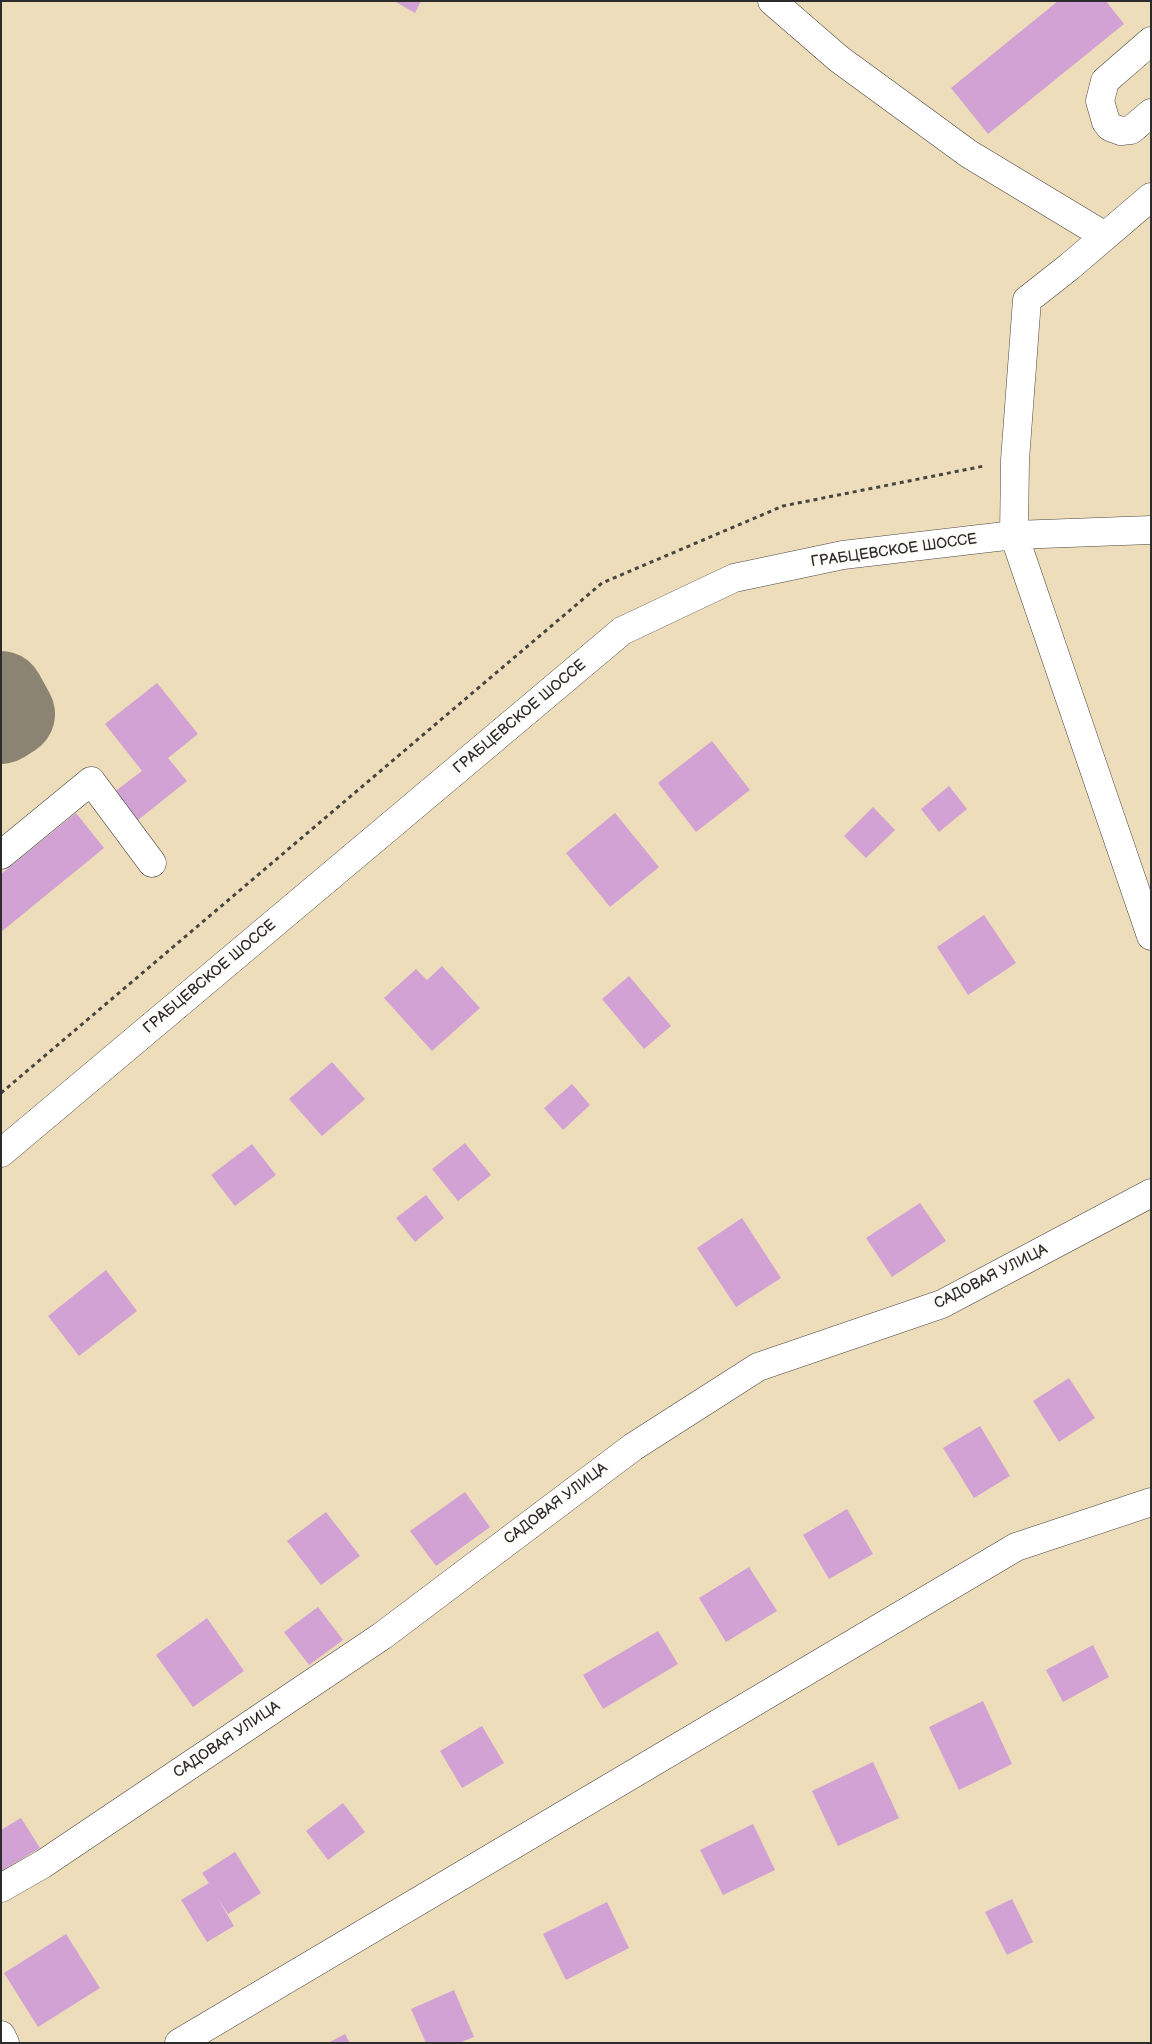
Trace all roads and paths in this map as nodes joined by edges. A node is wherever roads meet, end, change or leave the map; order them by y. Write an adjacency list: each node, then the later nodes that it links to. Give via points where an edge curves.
1 (772, 1): 5 (street, via 839,58 969,154)
2 (1151, 40): 3 (street, via 1105,82 1100,101 1106,122 1122,131 1131,130)
3 (1151, 113)
4 (1151, 197): 5 (street)
5 (1106, 236): 7 (street, via 1027,300 1015,460)
6 (1151, 530): 7 (street, ГРАБЦЕВСКОЕ ШОССЕ)
7 (1014, 535): 10 (street); 11 (street, ГРАБЦЕВСКОЕ ШОССЕ, via 843,555 734,578 622,631)
8 (3, 849): 9 (street, via 91,781)
9 (152, 863)
10 (1151, 936)
11 (1, 1153)
12 (1151, 1193): 14 (street, САДОВАЯ УЛИЦА, via 942,1304 758,1367 632,1446 382,1636 43,1864)
13 (1151, 1502): 17 (street, via 1016,1547)
14 (1, 1888)
15 (1, 2036): 16 (street)
16 (6, 2043)
17 (179, 2043)

